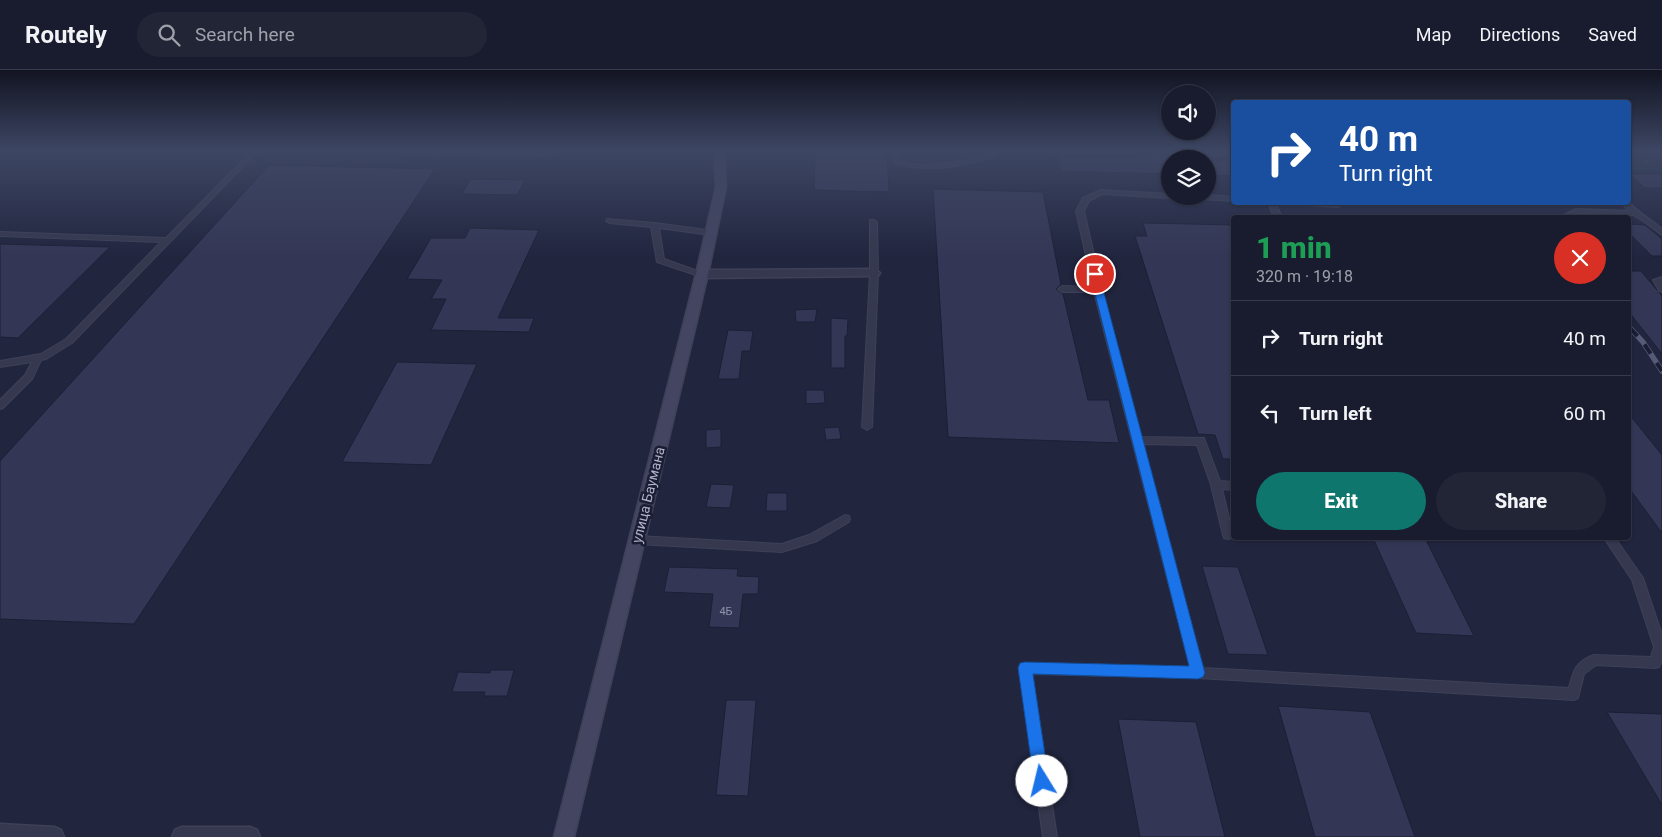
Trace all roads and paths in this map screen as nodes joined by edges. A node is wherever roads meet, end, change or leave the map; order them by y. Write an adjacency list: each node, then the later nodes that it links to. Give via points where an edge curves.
1 (219, 187): 15 (lane)
2 (721, 187): 14 (main road, улица Баумана)
3 (1161, 195): 21 (lane, via 1101,192 1086,200 1080,210)
4 (1216, 198): 5 (lane)
5 (1231, 199)
6 (1627, 205): 7 (lane)
7 (1634, 212): 8 (lane, via 1576,211); 12 (lane)
8 (1567, 215)
9 (610, 221): 11 (lane)
10 (874, 222): 16 (lane)
11 (655, 225): 14 (lane); 17 (lane, via 660,260)
12 (1662, 232)
13 (0, 234): 15 (lane)
14 (711, 234): 17 (main road, улица Баумана)
15 (168, 240): 22 (lane, via 69,341)
16 (874, 273): 17 (street); 25 (lane)
17 (702, 274): 31 (main road, улица Баумана)
18 (1662, 278): 20 (lane, via 1657,280)
19 (1062, 289): 21 (lane)
20 (1662, 289)
21 (1098, 290): 26 (lane)
22 (38, 358): 23 (lane); 24 (lane, via 29,377)
23 (0, 364)
24 (0, 406)
25 (866, 427)
26 (1137, 440): 27 (lane, via 1202,442); 33 (lane)
27 (1216, 485): 28 (lane); 30 (lane)
28 (1231, 486)
29 (845, 519): 31 (lane, via 813,538 782,548)
30 (1228, 535)
31 (637, 540): 38 (main road, улица Баумана)
32 (1610, 540): 33 (lane, via 1637,578 1660,646 1655,663 1594,660 1579,671 1574,694)
33 (1198, 673): 39 (lane, via 1025,668)
34 (0, 834): 35 (street)
35 (54, 837)
36 (182, 837): 37 (street)
37 (250, 837)
38 (564, 837)
39 (1050, 837)

